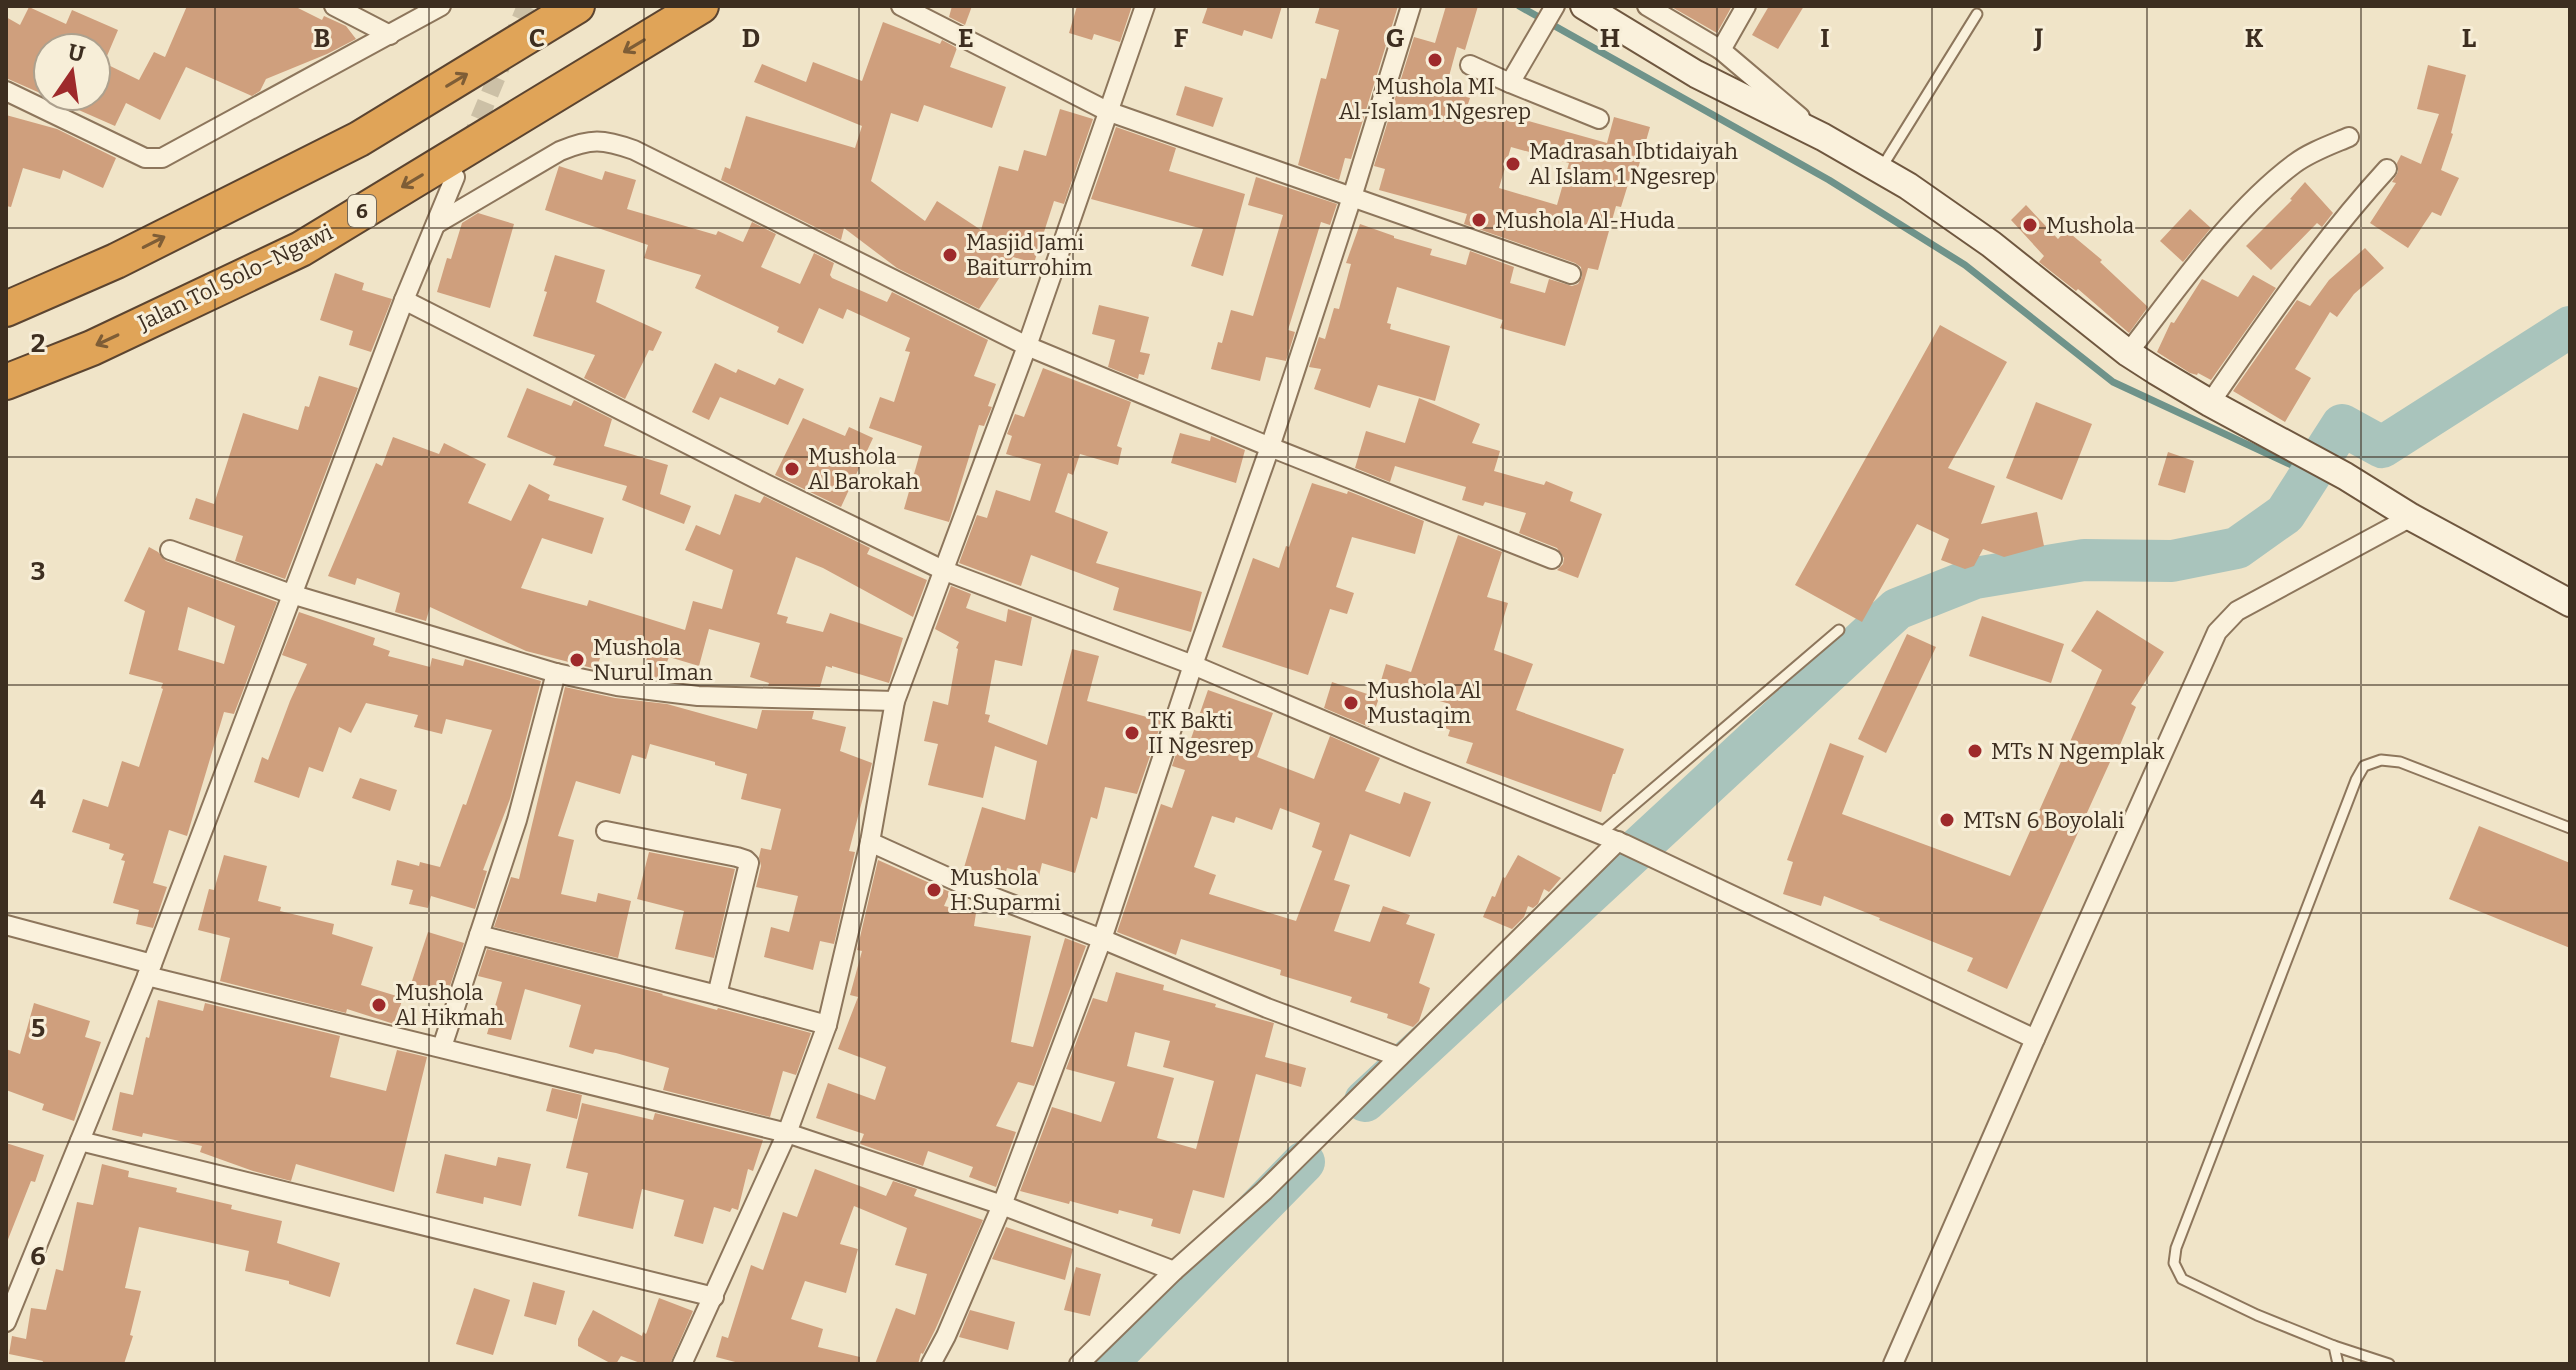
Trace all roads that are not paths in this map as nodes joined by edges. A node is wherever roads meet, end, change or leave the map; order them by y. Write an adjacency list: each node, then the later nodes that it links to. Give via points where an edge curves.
1 (334, 6): 13 (street)
2 (441, 6): 13 (street)
3 (577, 6): 29 (highway, one-way to 3, via 116,261 359,139)
4 (701, 6): 32 (highway, Jalan Tol Solo–Ngawi / 6, one-way to 32, via 301,249 92,348)
5 (901, 6): 18 (street)
6 (1145, 6): 18 (street)
7 (1411, 6): 25 (street)
8 (1555, 6): 16 (street)
9 (1584, 6): 20 (main road, via 1696,74)
10 (1647, 6): 14 (street)
11 (1746, 6): 14 (street)
12 (1977, 14): 23 (lane)
13 (390, 35): 17 (street, via 155,160)
14 (1721, 50): 20 (street)
15 (1470, 65): 16 (street)
16 (1510, 83): 19 (street)
17 (6, 91)
18 (1107, 111): 25 (street); 30 (street)
19 (1599, 119)
20 (1823, 137): 23 (main road)
21 (2349, 137): 31 (street, via 2295,163 2268,186 2230,225)
22 (2387, 169): 33 (street, via 2347,212)
23 (1880, 170): 31 (main road, via 1991,244)
24 (455, 177): 26 (street)
25 (1352, 197): 27 (street); 34 (street)
26 (436, 224): 28 (street); 30 (street, via 560,151 581,142 611,142)
27 (1571, 274)
28 (404, 300): 38 (street); 39 (street)
29 (6, 309)
30 (1027, 346): 34 (street); 38 (street)
31 (2128, 353): 33 (main road)
32 (6, 382)
33 (2210, 403): 35 (main road)
34 (1270, 447): 37 (street); 42 (street)
35 (2411, 517): 40 (main road); 56 (street, via 2237,611 2217,632)
36 (170, 550): 39 (street)
37 (1552, 559)
38 (945, 571): 42 (street); 44 (street)
39 (291, 594): 43 (street); 53 (street)
40 (2570, 603)
41 (1839, 630): 47 (lane)
42 (1193, 665): 47 (street); 52 (street)
43 (556, 673): 44 (street, via 698,696); 51 (street, via 517,820)
44 (895, 701): 48 (street)
45 (2570, 828): 65 (lane, via 2400,762 2381,760 2364,766 2356,780 2174,1263 2182,1279)
46 (606, 831): 54 (street, via 749,863)
47 (1600, 834): 49 (street)
48 (870, 842): 52 (street); 55 (street)
49 (1621, 842): 56 (street); 58 (street)
50 (6, 925): 53 (street)
51 (479, 935): 54 (street); 57 (street)
52 (1102, 939): 58 (street); 61 (street)
53 (149, 970): 57 (street); 60 (street)
54 (717, 995): 55 (street)
55 (827, 1025): 59 (street)
56 (2035, 1039): 69 (street)
57 (442, 1047): 59 (street)
58 (1399, 1057): 62 (street, via 1264,1191)
59 (787, 1133): 61 (street); 63 (street)
60 (80, 1141): 63 (street); 64 (street)
61 (1002, 1205): 62 (street); 67 (street)
62 (1174, 1271): 68 (street)
63 (714, 1297): 66 (street)
64 (6, 1322)
65 (2334, 1346): 70 (lane); 71 (lane)
66 (682, 1364)
67 (931, 1364)
68 (1079, 1364)
69 (1893, 1364)
70 (2338, 1364)
71 (2389, 1364)

